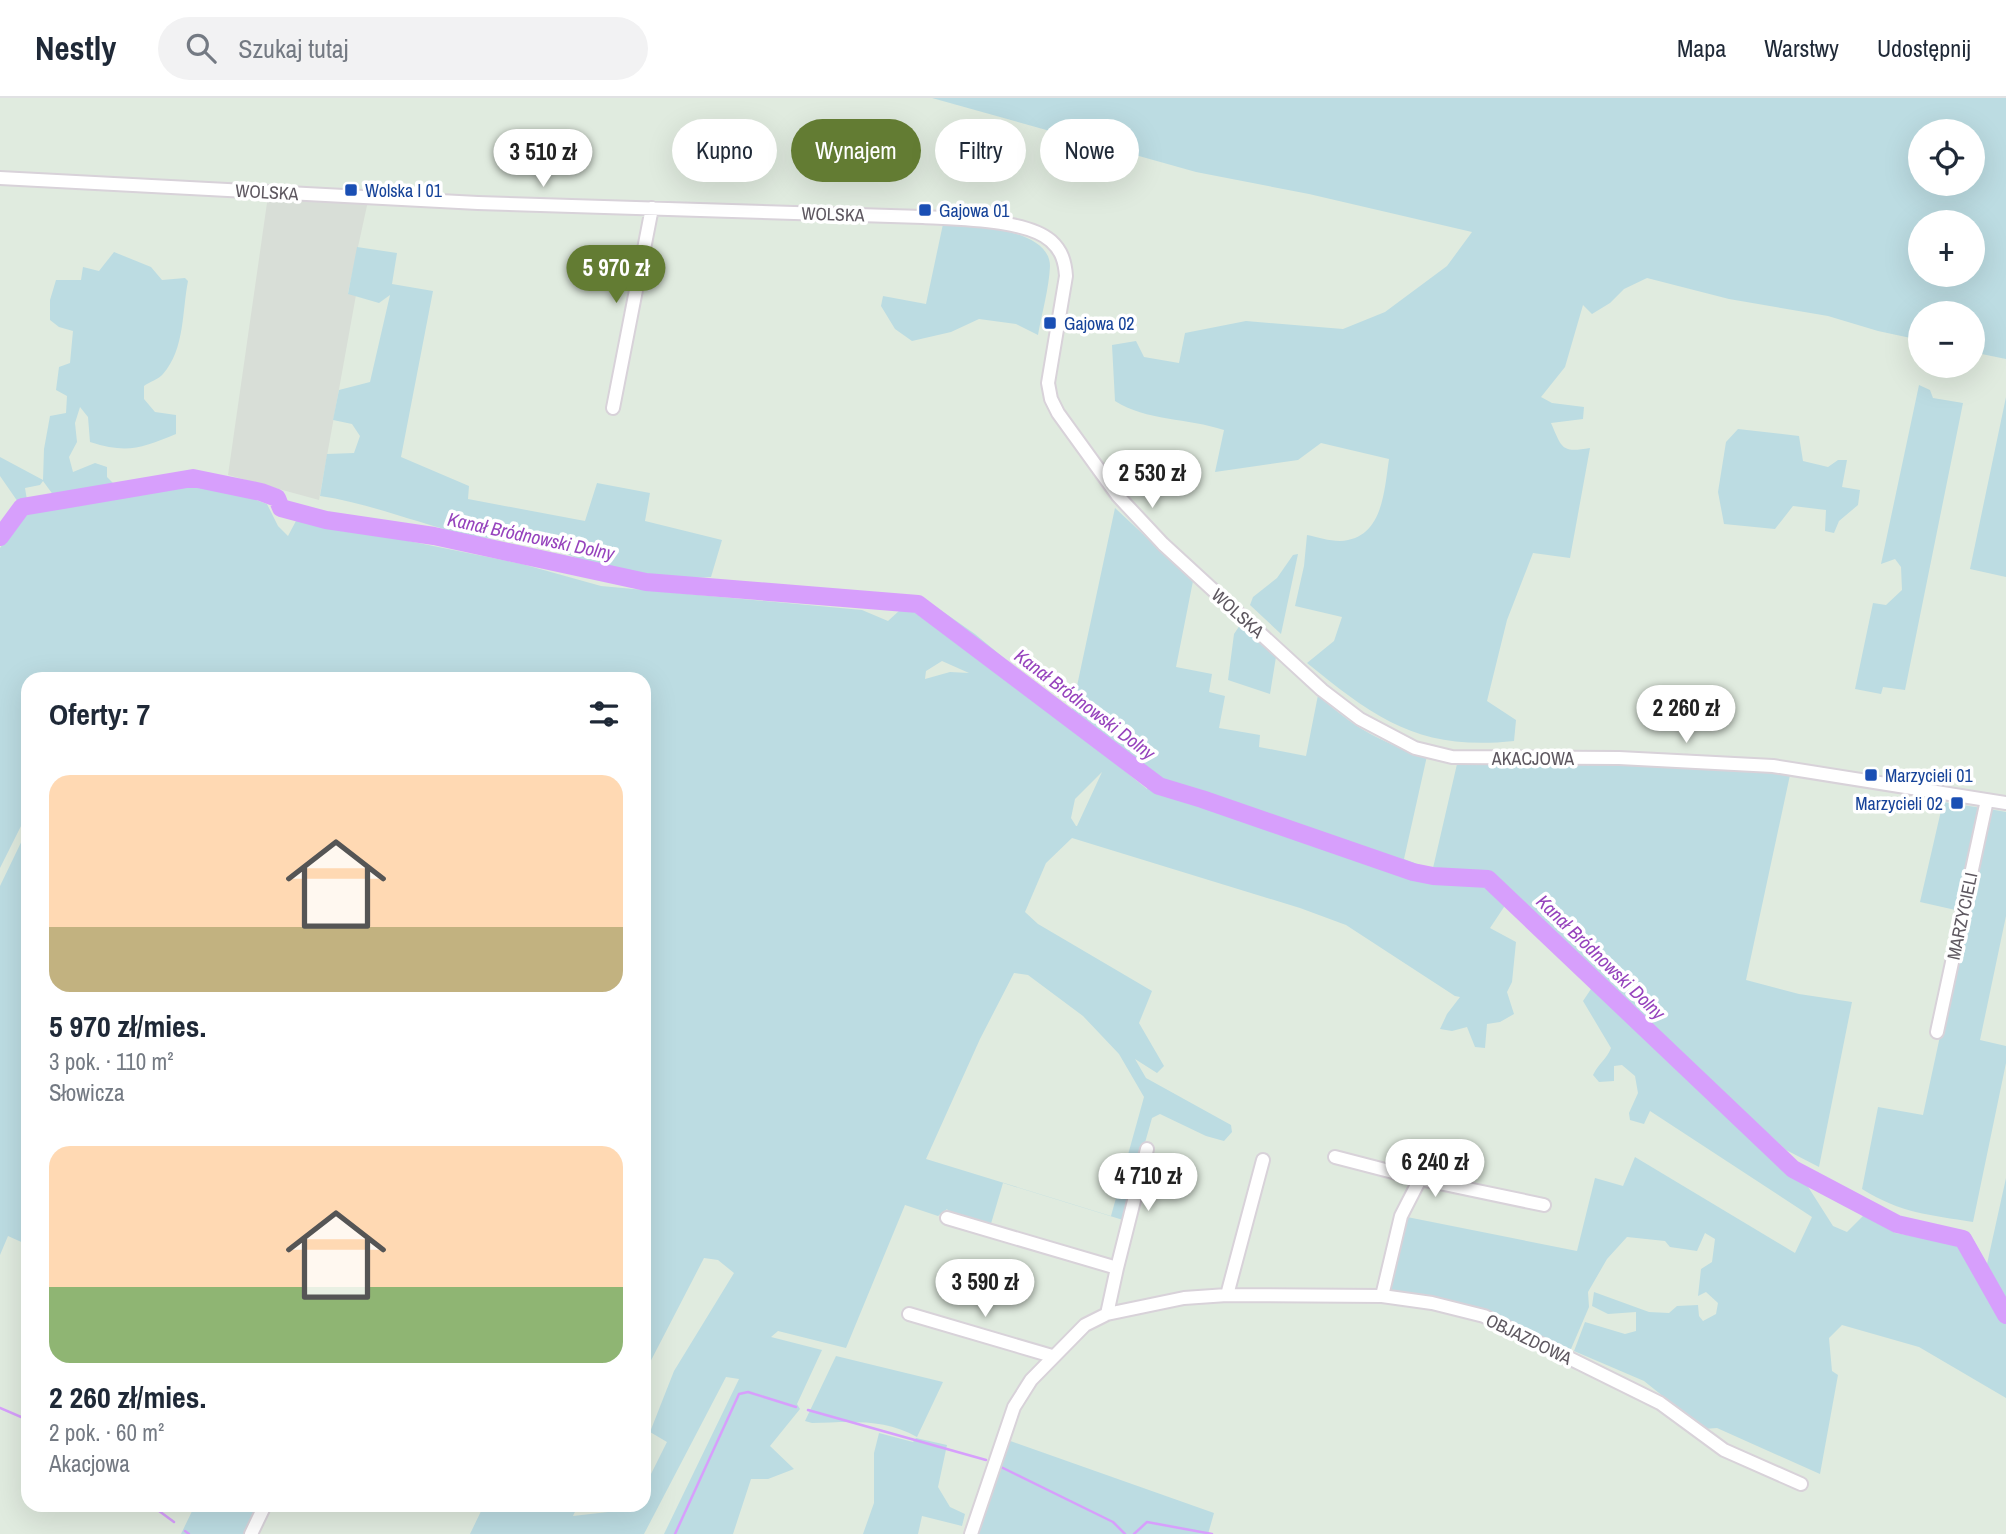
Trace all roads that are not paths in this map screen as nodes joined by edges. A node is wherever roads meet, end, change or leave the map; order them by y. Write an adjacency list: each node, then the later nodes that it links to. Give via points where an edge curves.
1 (0, 178): 2 (street, WOLSKA)
2 (652, 208): 3 (street); 4 (street, WOLSKA, via 976,220 1039,233 1051,241 1061,253 1066,276 1048,383 1058,413 1139,521 1314,683)
3 (613, 408)
4 (1360, 719): 5 (street, AKACJOWA, via 1415,748 1452,757 1619,758 1773,766)
5 (1987, 800): 6 (street, AKACJOWA); 7 (street, MARZYCIELI)
6 (2006, 803)
7 (1937, 1032)
8 (1147, 1149): 14 (street)
9 (1335, 1157): 11 (street)
10 (1263, 1160): 15 (street)
11 (1420, 1179): 12 (street); 16 (street, via 1401,1216)
12 (1544, 1205)
13 (947, 1218): 14 (street)
14 (1116, 1268): 18 (street)
15 (1227, 1295): 16 (street, OBJAZDOWA); 18 (street, OBJAZDOWA, via 1184,1298)
16 (1382, 1296): 20 (street, OBJAZDOWA, via 1484,1316 1631,1387 1724,1450)
17 (909, 1314): 19 (street)
18 (1107, 1314): 19 (street, OBJAZDOWA, via 1085,1325)
19 (1052, 1356): 23 (street, OBJAZDOWA, via 1014,1407)
20 (1801, 1484)
21 (262, 1512): 22 (street)
22 (251, 1534)
23 (971, 1534)

